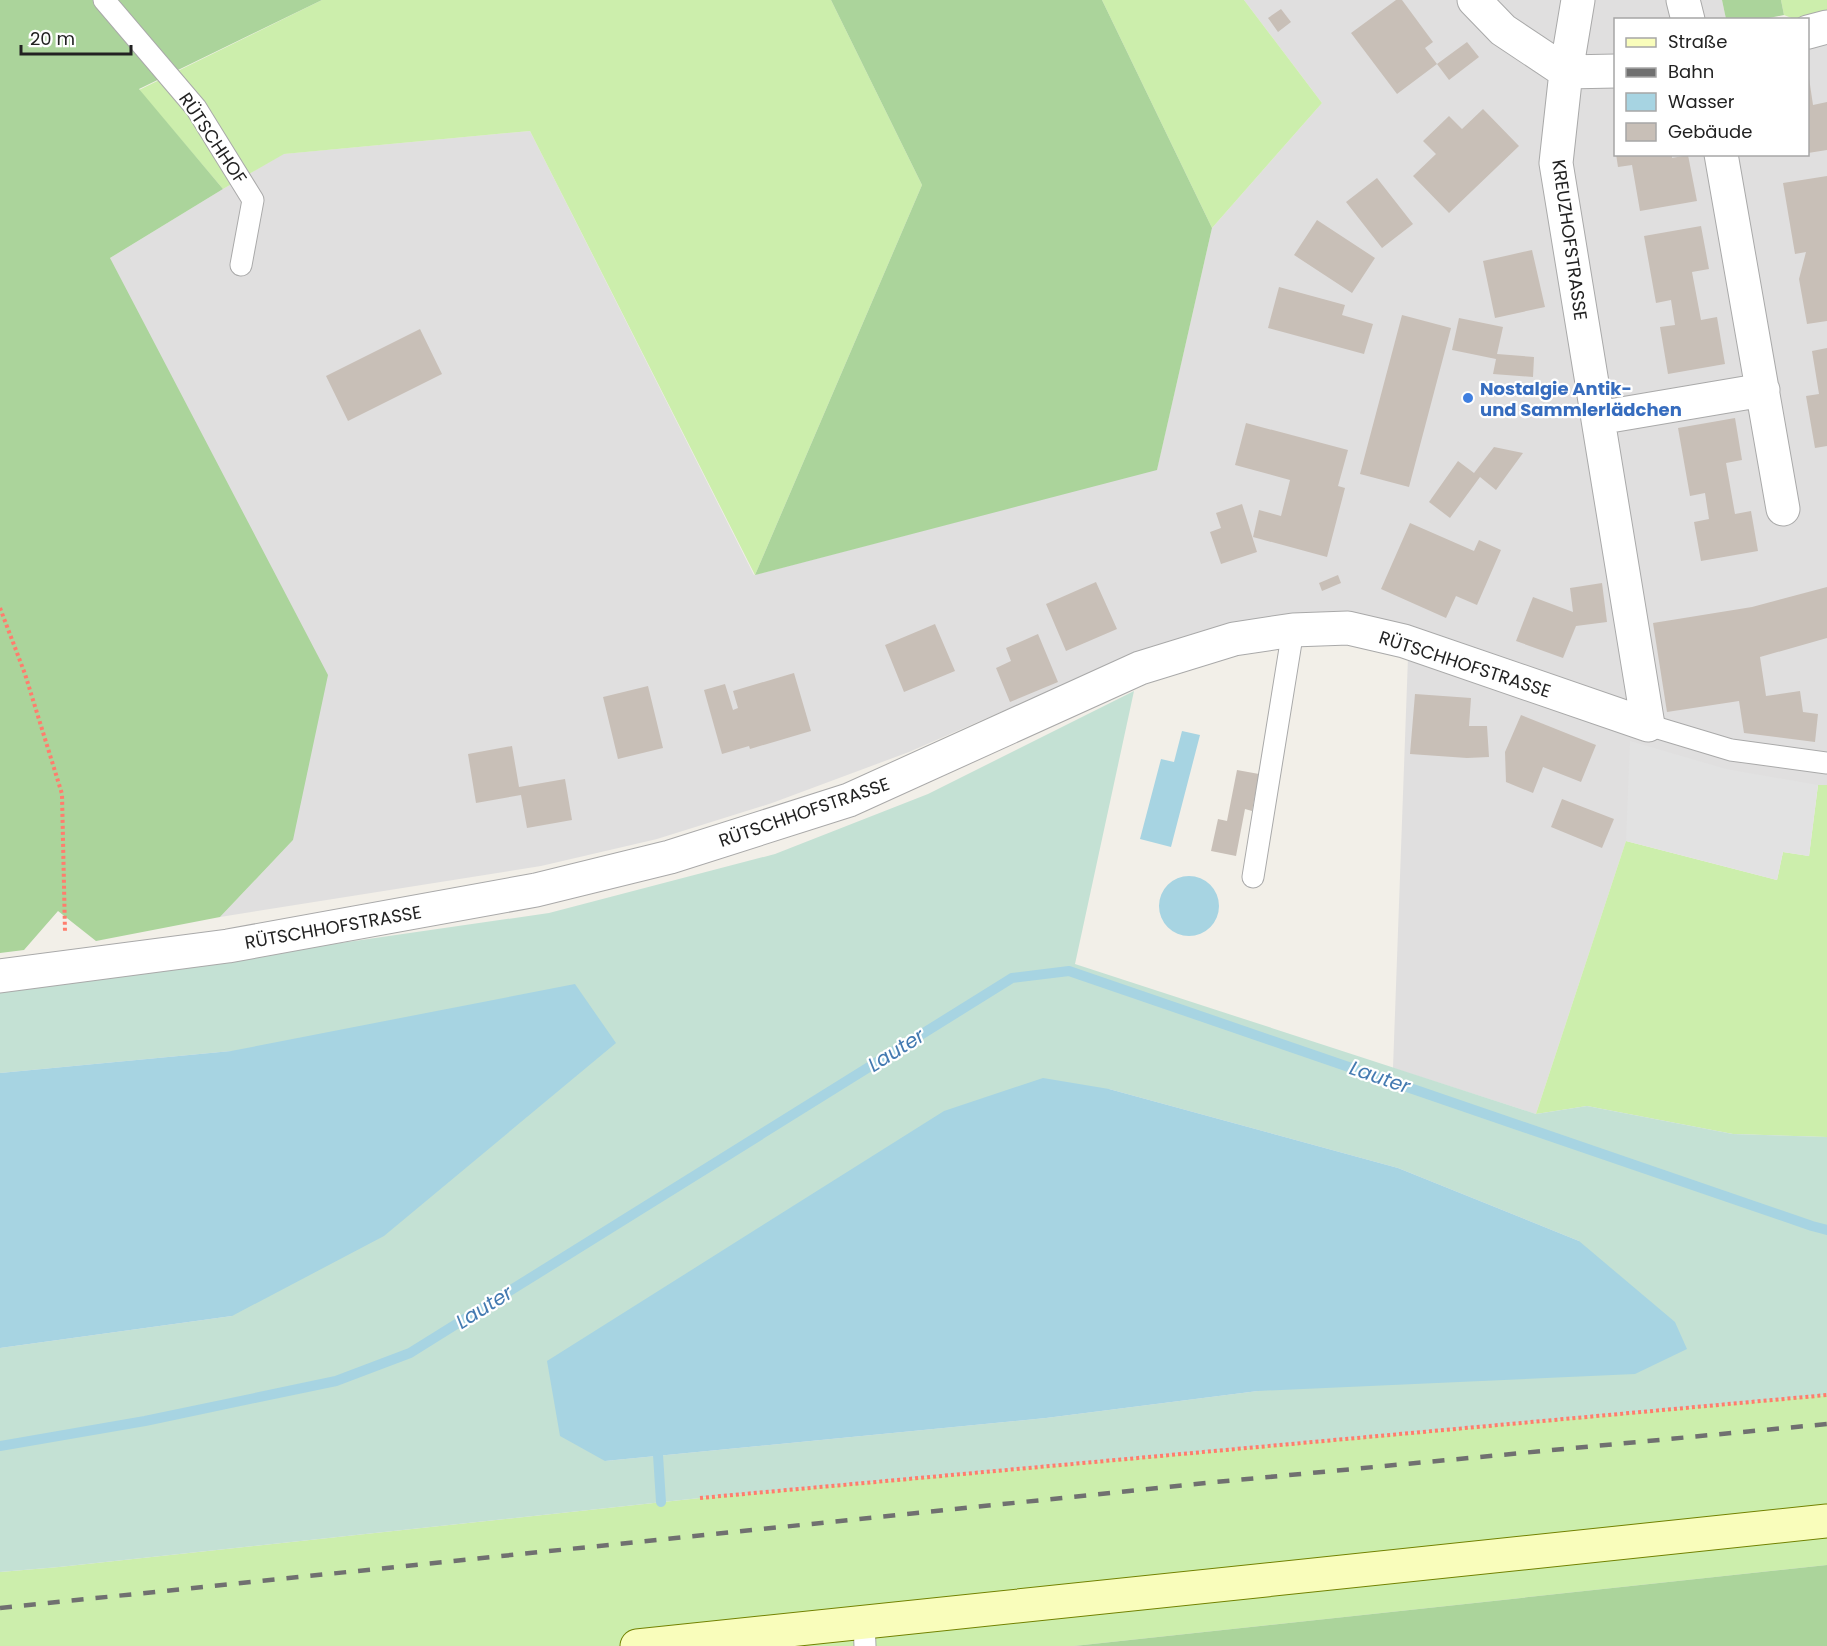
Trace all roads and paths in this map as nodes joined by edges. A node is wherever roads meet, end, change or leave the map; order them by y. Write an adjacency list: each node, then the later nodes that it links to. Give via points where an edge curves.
1 (104, 0): 11 (lane, RÜTSCHHOF, via 196,108 253,200)
2 (1474, 0): 9 (street, via 1503,30)
3 (1578, 0): 9 (street, KREUZHOFSTRASSE)
4 (1683, 0): 5 (street)
5 (1688, 18)
6 (1827, 27): 7 (street)
7 (1809, 32)
8 (1614, 71): 9 (street)
9 (1566, 72): 13 (street, KREUZHOFSTRASSE, via 1556,163)
10 (1721, 156): 12 (street)
11 (241, 265)
12 (1763, 390): 13 (street); 14 (street)
13 (1598, 418): 17 (street, KREUZHOFSTRASSE)
14 (1783, 508)
15 (0, 608): 20 (path, via 62,794)
16 (1293, 630): 17 (street, RÜTSCHHOFSTRASSE, via 1348,628 1404,641); 19 (lane); 20 (street, RÜTSCHHOFSTRASSE, via 1234,639 1140,668 849,800 670,857 536,890 228,946)
17 (1648, 725): 18 (lane, via 1731,750)
18 (1827, 764)
19 (1253, 877)
20 (66, 969): 21 (street, RÜTSCHHOFSTRASSE)
21 (0, 976)
22 (1827, 1395): 23 (path)
23 (700, 1498)
24 (1827, 1521): 25 (street)
25 (865, 1634): 26 (street)
26 (638, 1646)

